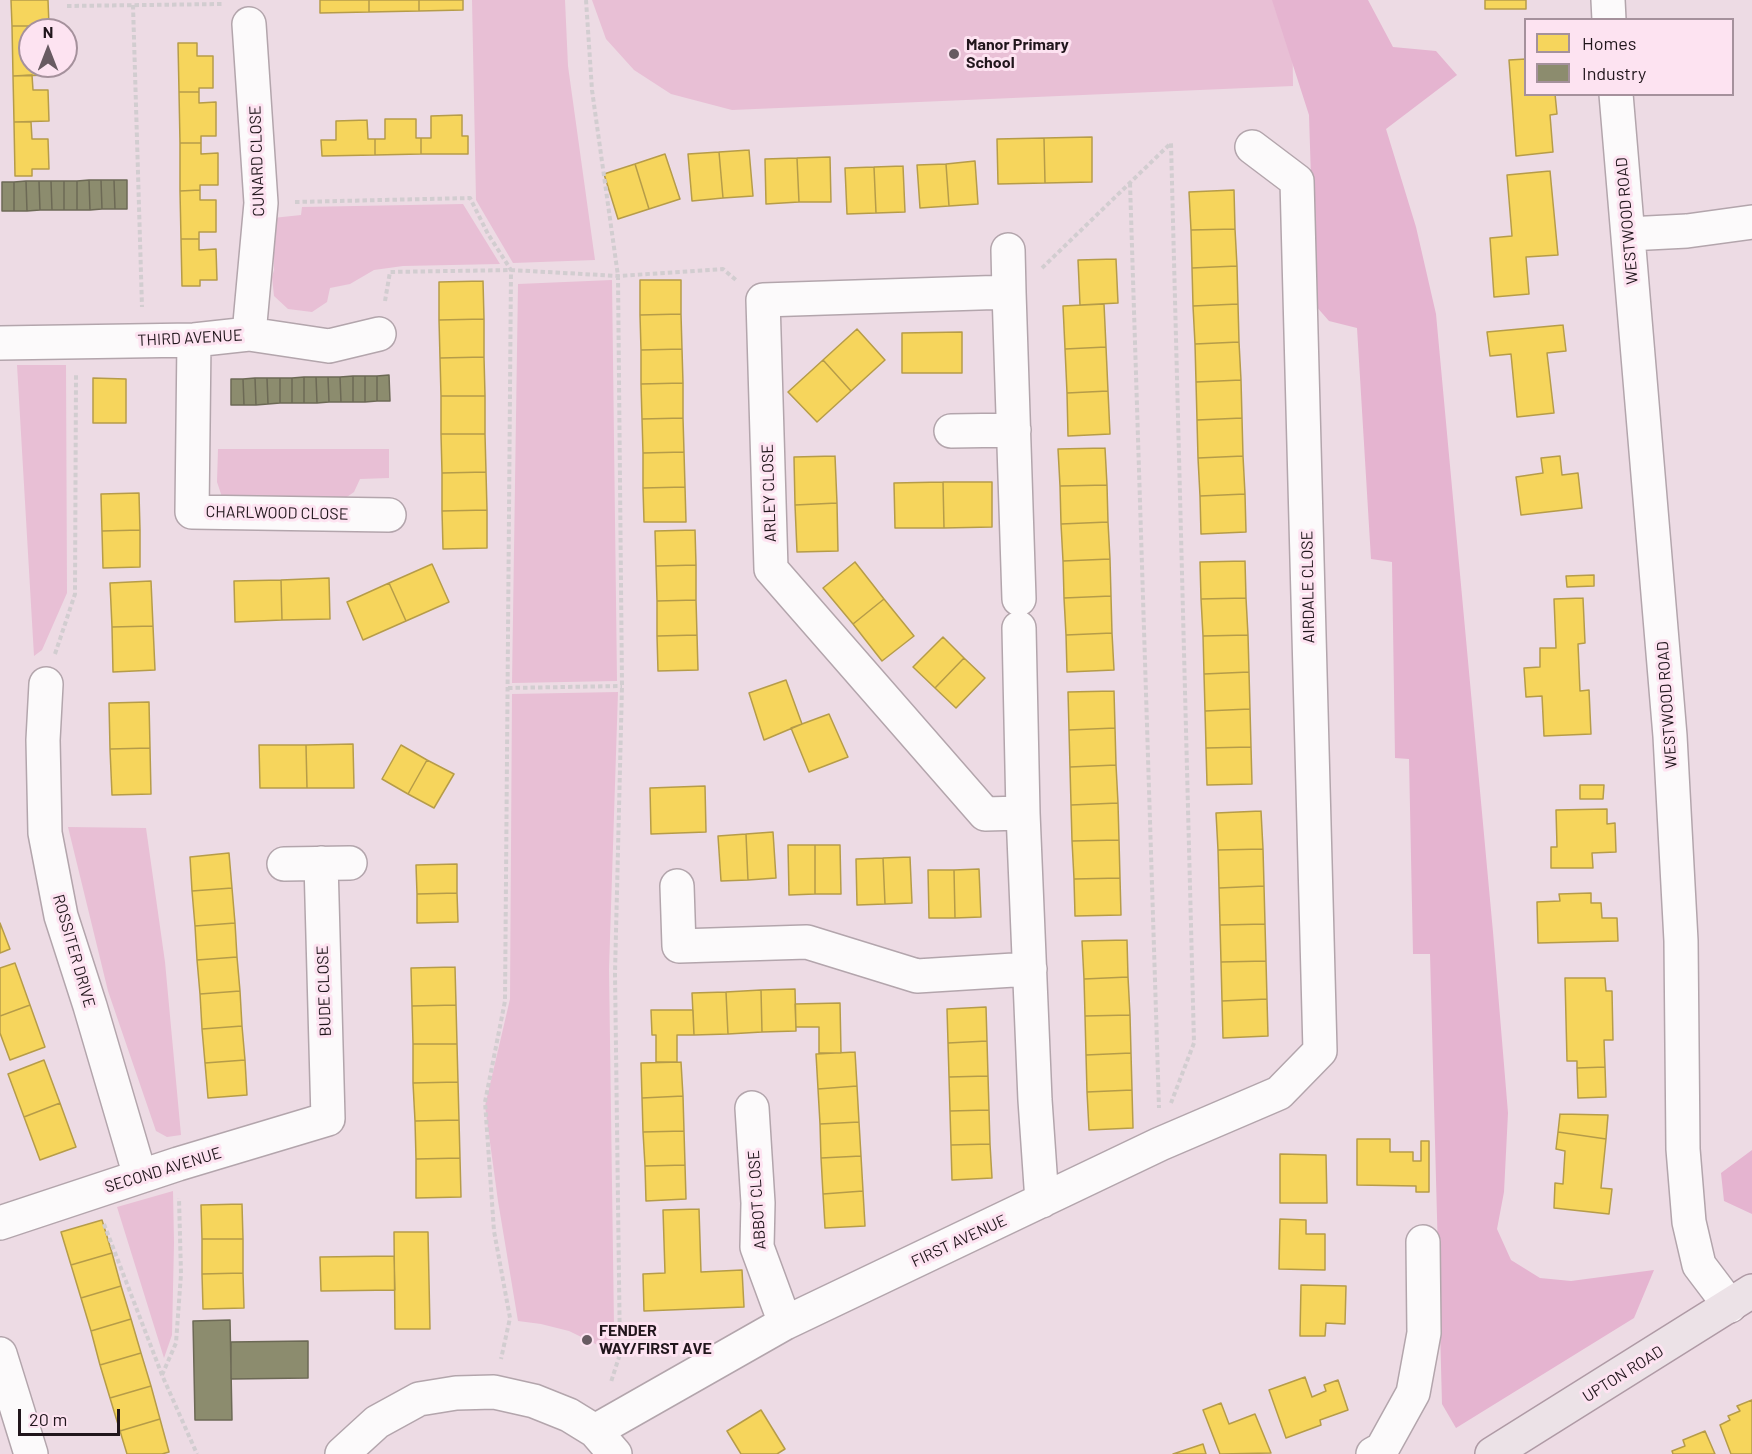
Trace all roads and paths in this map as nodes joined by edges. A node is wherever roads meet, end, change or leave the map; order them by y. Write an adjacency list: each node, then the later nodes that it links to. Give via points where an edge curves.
1 (586, 0): 15 (path, via 592,90)
2 (1608, 0): 6 (street)
3 (133, 5): 4 (path); 5 (path); 21 (path)
4 (68, 6)
5 (238, 14): 10 (street, CUNARD CLOSE)
6 (1609, 18)
7 (1616, 96): 12 (street, WESTWOOD ROAD)
8 (1252, 147): 34 (street, AIRDALE CLOSE, via 1298,181)
9 (1130, 183): 16 (path); 37 (path); 37 (path, via 1171,143 1194,1043 1172,1096)
10 (261, 203): 14 (path, via 470,198); 18 (street, CUNARD CLOSE)
11 (1752, 222): 12 (street)
12 (1628, 234): 44 (street, WESTWOOD ROAD, via 1670,736 1681,941 1683,1149 1689,1222 1699,1265)
13 (1008, 249): 16 (street)
14 (511, 270): 15 (path); 19 (path, via 390,272); 29 (path)
15 (618, 276): 17 (path, via 723,269); 28 (path)
16 (1010, 296): 17 (street); 24 (street)
17 (763, 300): 30 (street, ARLEY CLOSE, via 771,569 985,814)
18 (249, 334): 19 (street, THIRD AVENUE, via 329,346); 20 (street, THIRD AVENUE)
19 (378, 334)
20 (194, 340): 21 (street, THIRD AVENUE); 26 (street, CHARLWOOD CLOSE, via 192,512)
21 (144, 341): 22 (street, THIRD AVENUE)
22 (76, 342): 23 (street, THIRD AVENUE); 27 (path, via 75,594)
23 (0, 343)
24 (1014, 430): 25 (street); 30 (street)
25 (951, 431)
26 (389, 515)
27 (46, 684): 39 (street, ROSSITER DRIVE, via 45,833 61,916)
28 (622, 686): 29 (path); 49 (path, via 615,973 620,1354)
29 (508, 688): 48 (path, via 505,1001 485,1106 494,1231 510,1318)
30 (1023, 813): 33 (street)
31 (284, 864): 36 (street, BUDE CLOSE, via 335,862)
32 (677, 886): 33 (street, via 679,946 807,942 917,976)
33 (1030, 969): 41 (street)
34 (1320, 1051): 37 (street, FIRST AVENUE, via 1280,1093)
35 (752, 1108): 45 (street, ABBOT CLOSE, via 757,1246)
36 (328, 1119): 38 (street, SECOND AVENUE)
37 (1160, 1144): 41 (street, FIRST AVENUE)
38 (178, 1164): 39 (street, SECOND AVENUE); 47 (path, via 180,1274 176,1343)
39 (140, 1176): 40 (street, SECOND AVENUE)
40 (92, 1192): 42 (street, SECOND AVENUE); 47 (path)
41 (1042, 1201): 45 (street, FIRST AVENUE)
42 (0, 1223)
43 (1424, 1242): 53 (street, via 1424,1334 1413,1393 1382,1449)
44 (1741, 1299): 54 (main road, UPTON ROAD)
45 (785, 1323): 49 (street, FIRST AVENUE)
46 (0, 1354): 50 (street)
47 (162, 1375): 51 (path)
48 (494, 1392): 49 (street, via 569,1415); 52 (street, via 419,1399 377,1422)
49 (605, 1443)
50 (32, 1454)
51 (197, 1454)
52 (342, 1454)
53 (1373, 1454)
54 (1492, 1454)

